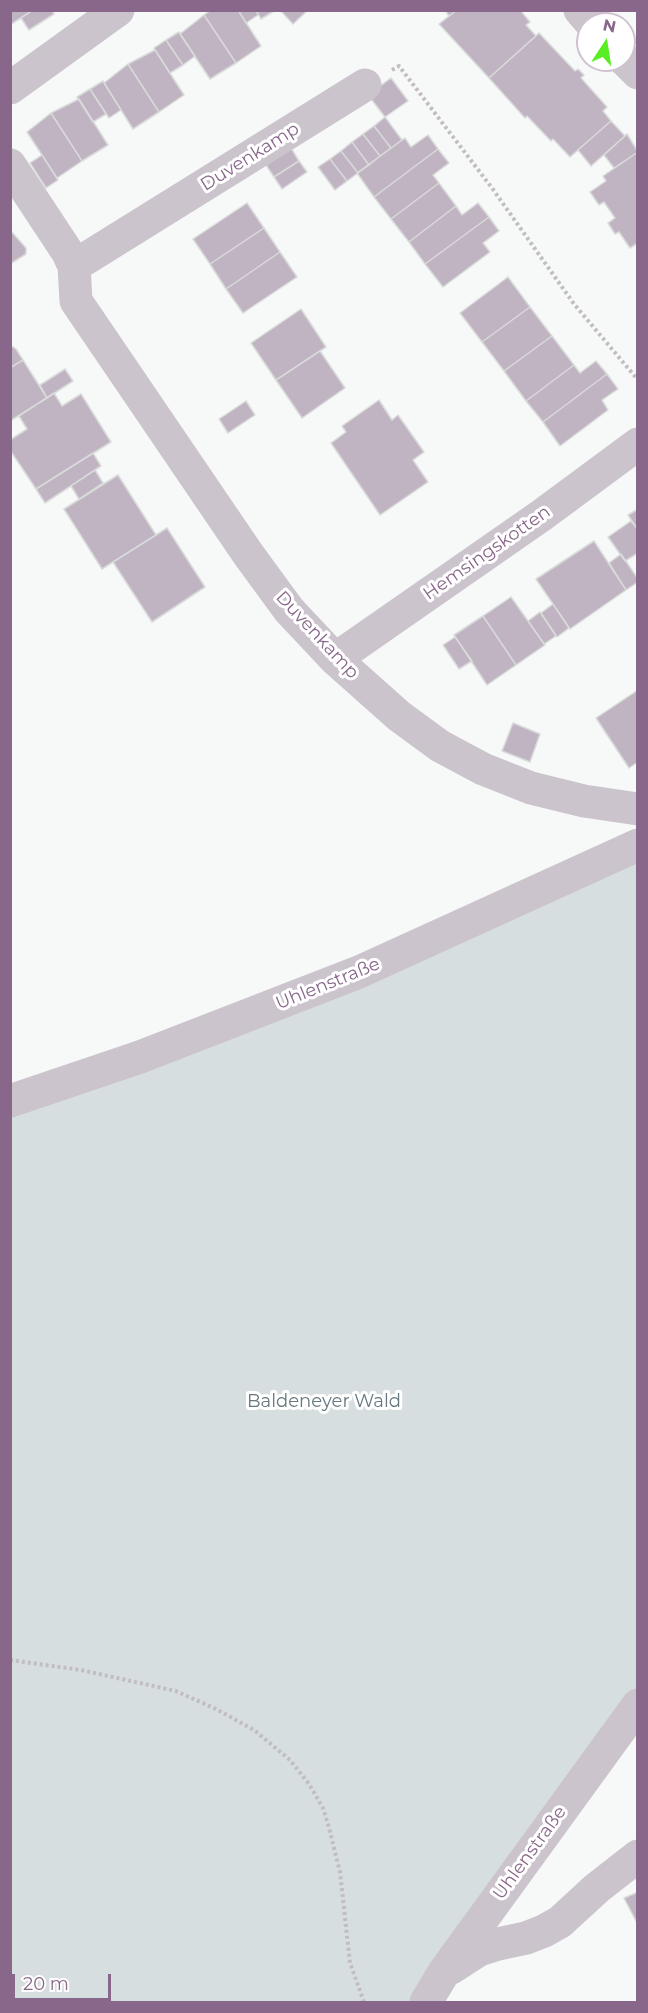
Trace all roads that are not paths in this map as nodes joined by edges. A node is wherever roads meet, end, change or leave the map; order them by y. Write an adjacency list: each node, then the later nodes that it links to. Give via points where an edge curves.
1 (118, 10): 3 (street)
2 (365, 85): 5 (street, Duvenkamp)
3 (10, 88)
4 (10, 165): 5 (street)
5 (71, 259): 7 (street, Duvenkamp, via 76,301 248,554 289,610)
6 (638, 444): 7 (street, Hemsingskotten)
7 (335, 659): 8 (street, Duvenkamp, via 399,716 440,746 483,769 531,788)
8 (638, 809)
9 (638, 845): 10 (street, Uhlenstraße, via 359,972 140,1057)
10 (10, 1101)
11 (638, 1705): 13 (street, Uhlenstraße)
12 (638, 1856): 13 (street, via 560,1922 526,1938 479,1950)
13 (444, 1972): 14 (street, Uhlenstraße)
14 (426, 2002)

